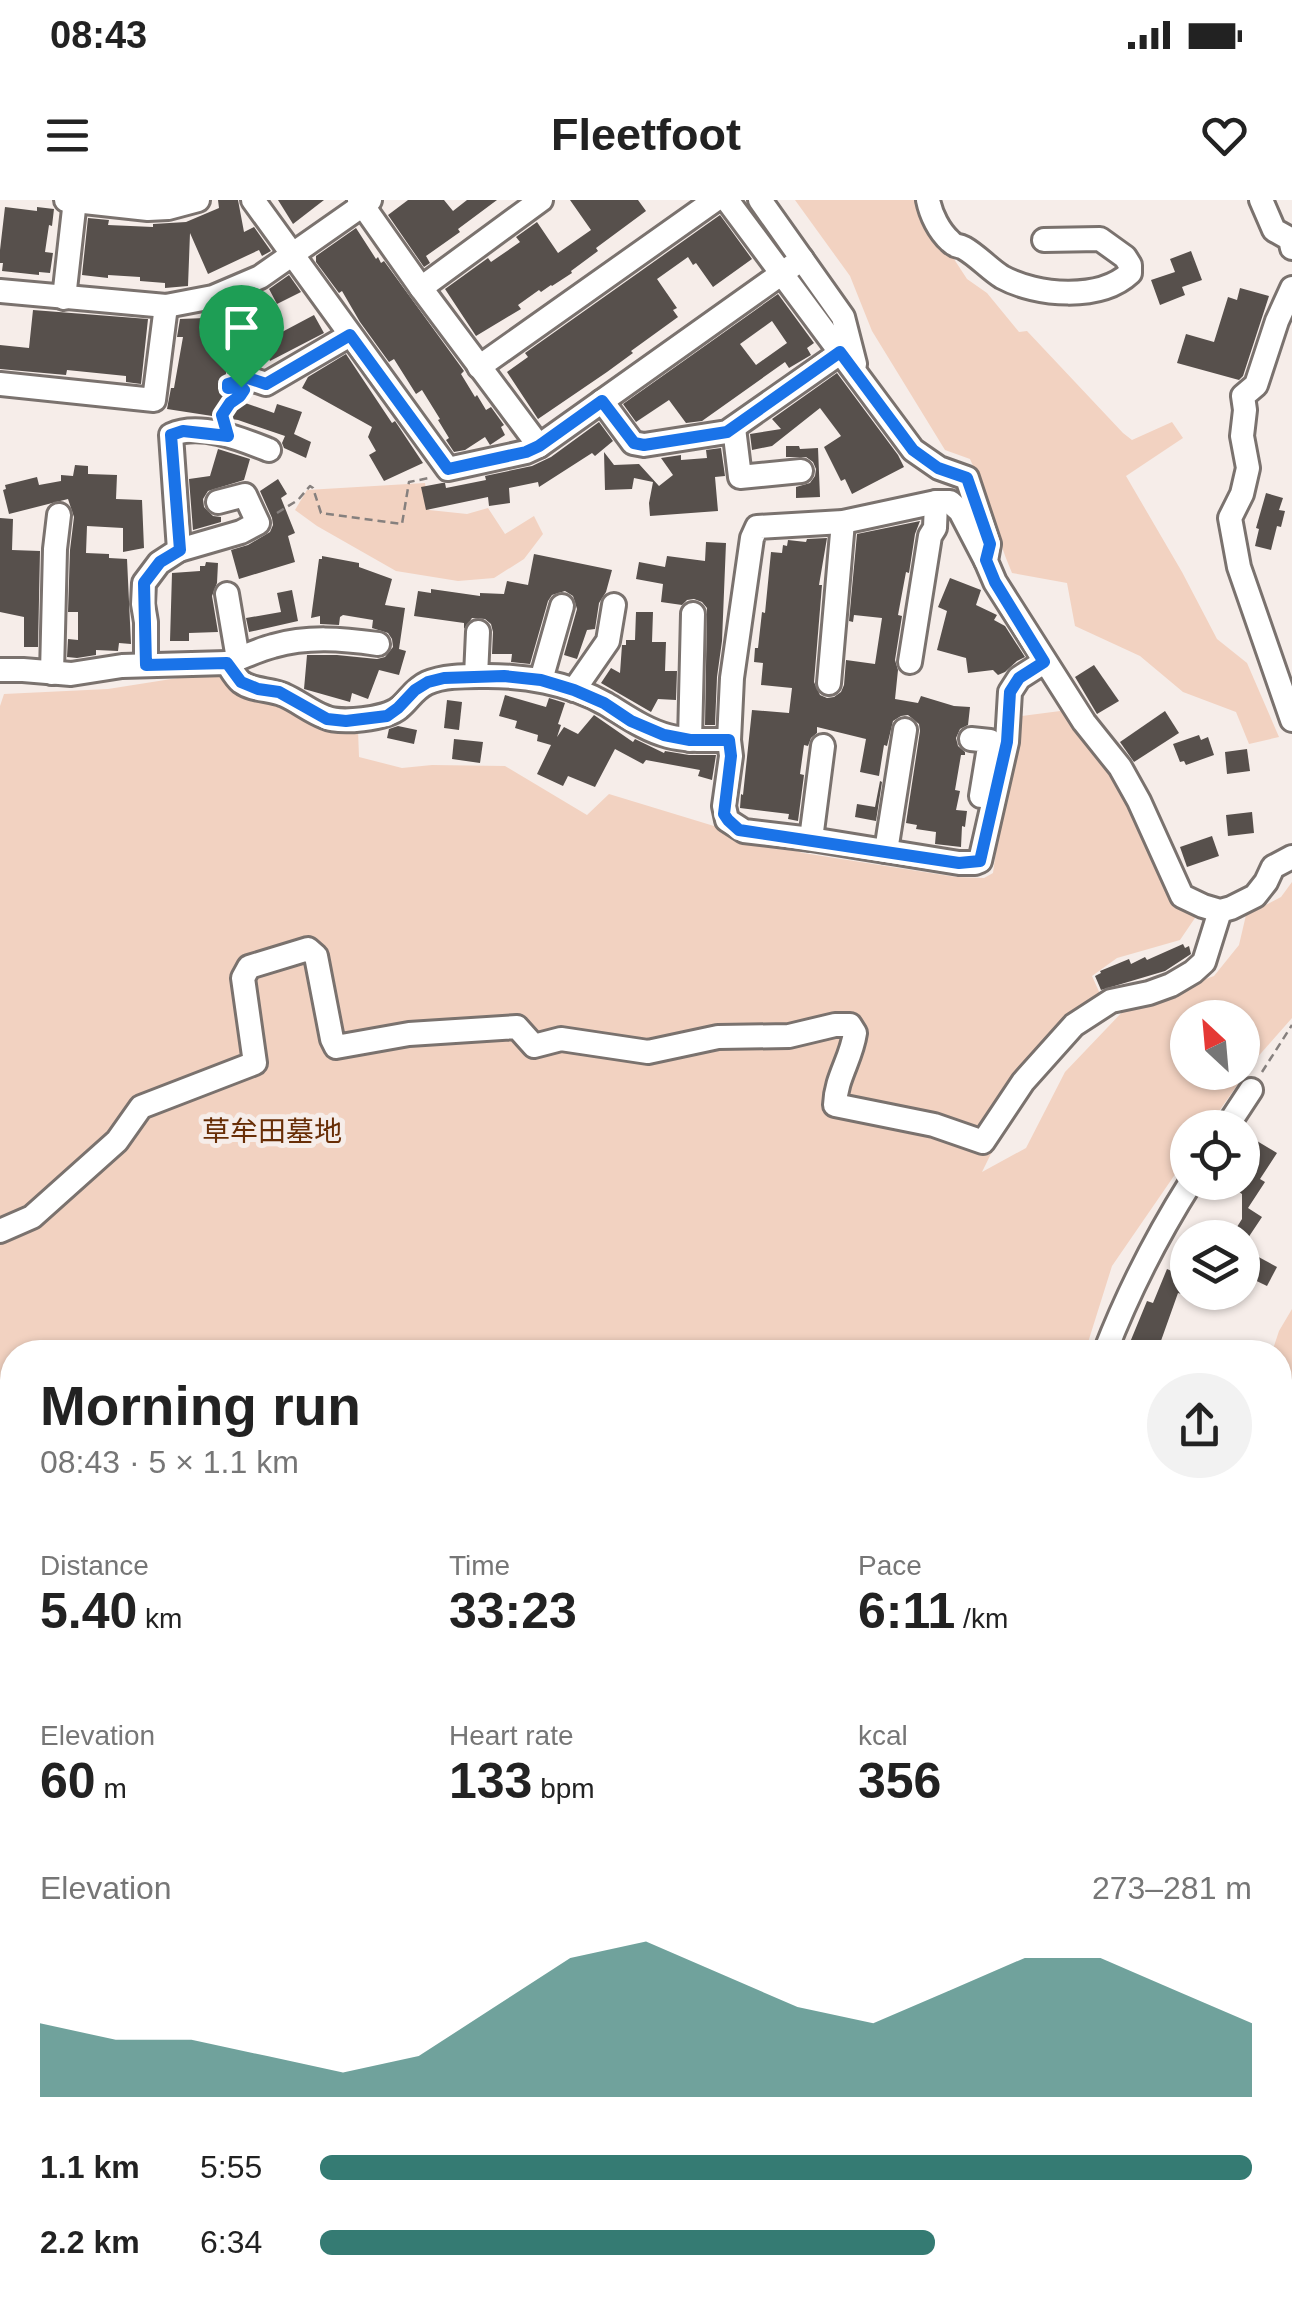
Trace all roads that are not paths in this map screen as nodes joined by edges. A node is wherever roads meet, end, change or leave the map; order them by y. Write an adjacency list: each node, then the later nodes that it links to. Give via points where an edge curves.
1 (66, 200): 2 (street)
2 (75, 200): 3 (street, via 148,209); 20 (street)
3 (198, 200)
4 (253, 200): 14 (street)
5 (541, 200): 17 (street)
6 (715, 200): 24 (street)
7 (727, 200): 16 (street)
8 (760, 200): 15 (street)
9 (928, 200): 12 (street, via 952,244 1020,286 1087,292 1130,273 1125,257 1100,239)
10 (1260, 200): 13 (street)
11 (364, 202): 14 (street); 17 (street)
12 (1044, 240)
13 (1292, 248)
14 (294, 256): 21 (street, via 213,296); 22 (street)
15 (802, 259): 16 (street); 25 (street, via 842,316)
16 (780, 272): 23 (street); 28 (street)
17 (421, 288): 24 (street)
18 (1292, 288): 55 (street, via 1256,384 1243,396 1248,468 1230,518 1239,566)
19 (0, 291): 20 (street)
20 (64, 298): 21 (street)
21 (166, 306): 26 (street, via 154,400)
22 (350, 335): 27 (street, via 276,388 248,378); 30 (street, via 448,469)
23 (840, 352): 25 (street); 29 (street)
24 (480, 367): 30 (street)
25 (857, 374): 38 (street, via 913,450 967,478 990,544)
26 (0, 384)
27 (240, 388)
28 (602, 401): 29 (street, via 634,443); 30 (street)
29 (734, 428): 32 (street, via 740,477)
30 (539, 446)
31 (269, 450): 37 (street, via 228,436 171,435)
32 (801, 471)
33 (218, 502): 37 (street, via 246,495 258,523)
34 (936, 502): 36 (street); 38 (street, via 960,511); 45 (street)
35 (59, 516): 50 (street)
36 (843, 522): 53 (street); 59 (street, via 757,527 732,678)
37 (180, 550): 48 (street, via 144,583)
38 (986, 560): 47 (street)
39 (227, 594): 46 (street)
40 (614, 604): 54 (street, via 608,641)
41 (562, 606): 52 (street)
42 (693, 614): 58 (street)
43 (478, 632): 51 (street)
44 (378, 644): 46 (street, via 312,638)
45 (917, 659)
46 (232, 661): 48 (street); 51 (street, via 241,682 346,721 387,716 428,682)
47 (1044, 662): 64 (street, via 1010,692 1007,742 982,856); 65 (street, via 1120,767 1182,896)
48 (146, 665): 50 (street)
49 (0, 670): 50 (street)
50 (52, 674)
51 (476, 676): 52 (street)
52 (541, 680): 54 (street)
53 (829, 684)
54 (574, 690): 58 (street, via 631,721)
55 (1292, 720)
56 (904, 730): 62 (street)
57 (971, 738): 64 (street, via 990,741)
58 (690, 740): 59 (street)
59 (729, 740): 61 (street, via 728,820 744,831)
60 (823, 746): 61 (street)
61 (811, 839): 62 (street)
62 (886, 851): 64 (street)
63 (1292, 857): 65 (street, via 1273,867 1255,896)
64 (970, 864)
65 (1220, 910): 69 (street, via 1204,962 1171,984 1111,1001 1074,1025 1023,1082 984,1142 835,1106 853,1045 850,1024 789,1036 718,1037 648,1052 562,1039 534,1046 517,1028 336,1047 316,956 308,949 250,967 243,978 255,1063 140,1106 117,1141 32,1217)
66 (1250, 1090): 67 (street)
67 (1237, 1110)
68 (1180, 1200): 70 (street, via 1137,1275)
69 (0, 1231)
70 (1111, 1340)

